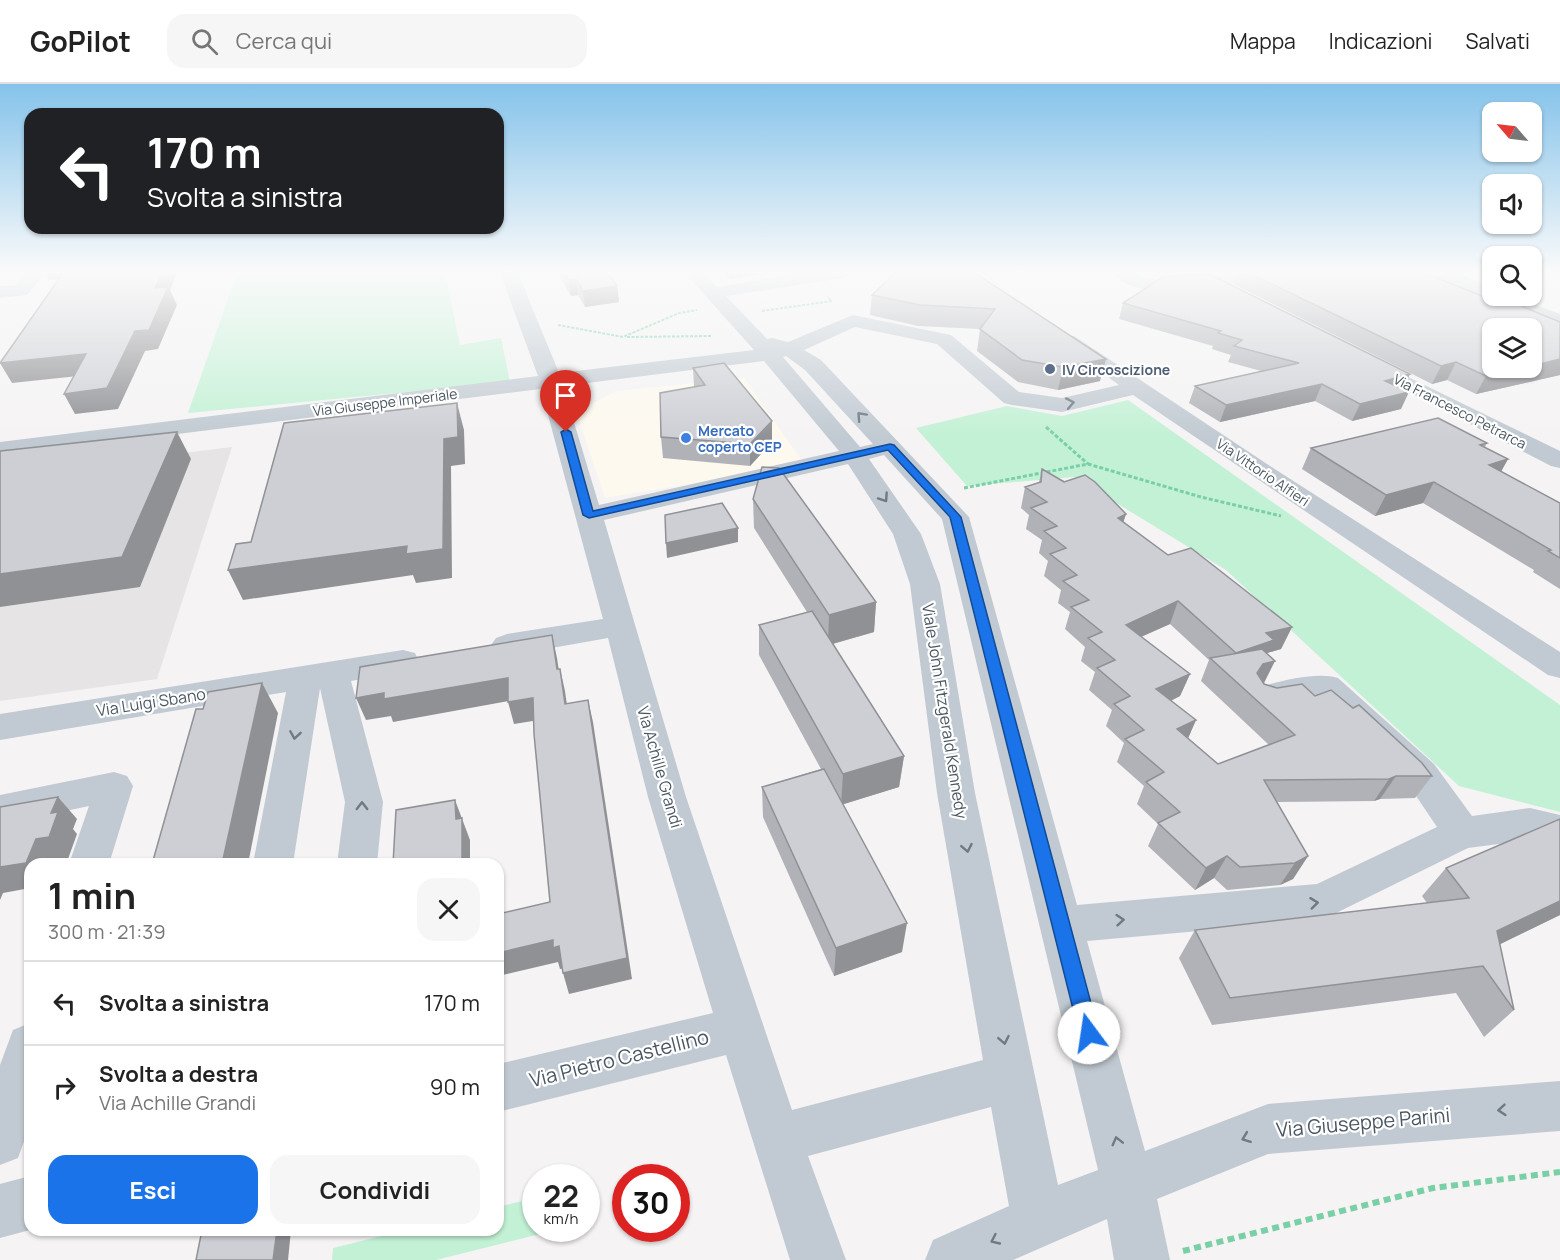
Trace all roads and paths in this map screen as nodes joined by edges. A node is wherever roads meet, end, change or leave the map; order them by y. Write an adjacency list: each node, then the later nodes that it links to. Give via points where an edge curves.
1 (531, 328): 11 (street, Via Achille Grandi)
2 (572, 328): 8 (path)
3 (644, 328): 8 (path)
4 (752, 328): 9 (street, Viale John Fitzgerald Kennedy)
5 (824, 328): 9 (street)
6 (888, 328): 13 (street, via 944,339)
7 (1049, 328): 12 (street, Via Vittorio Alfieri)
8 (623, 337): 9 (path)
9 (768, 341): 11 (street, Via Giuseppe Imperiale, via 618,374); 14 (street, Viale John Fitzgerald Kennedy, one-way to 9, via 813,365); 16 (street, Viale John Fitzgerald Kennedy)
10 (1344, 351): 17 (street, Via Francesco Petrarca)
11 (548, 374): 15 (street, Via Giuseppe Imperiale); 20 (street, Via Achille Grandi)
12 (1137, 387): 13 (street, one-way to 12, via 1062,405); 25 (street, Via Vittorio Alfieri)
13 (1012, 398): 18 (path)
14 (890, 447): 16 (street); 19 (street, Viale John Fitzgerald Kennedy)
15 (0, 449)
16 (855, 456): 20 (street); 38 (street, Viale John Fitzgerald Kennedy, one-way to 38, via 907,534 925,584 956,793)
17 (1560, 461)
18 (1088, 464): 19 (path); 21 (path)
19 (934, 493): 35 (street, Viale John Fitzgerald Kennedy, via 955,517)
20 (589, 515): 22 (street, Via Achille Grandi)
21 (1290, 518)
22 (621, 626): 23 (street); 36 (street, Via Achille Grandi, via 667,797)
23 (483, 649)
24 (437, 656): 26 (street, Via Luigi Sbano)
25 (1555, 659)
26 (319, 675): 28 (street, Via Luigi Sbano); 33 (street, one-way to 33); 34 (street, one-way to 26, via 364,802)
27 (1265, 697): 31 (street, via 1326,686 1421,774)
28 (0, 727)
29 (0, 810): 32 (street, via 114,786)
30 (1560, 831): 31 (street, via 1530,824)
31 (1462, 833): 35 (street, one-way to 31, via 1322,902)
32 (91, 858)
33 (274, 858)
34 (358, 858)
35 (1061, 925): 44 (street, Viale John Fitzgerald Kennedy, one-way to 35)
36 (741, 1029): 39 (street, Via Pietro Castellino); 41 (street, Via Achille Grandi)
37 (24, 1065): 42 (street)
38 (1011, 1077): 41 (street); 47 (street, Viale John Fitzgerald Kennedy)
39 (504, 1087)
40 (1560, 1106): 44 (street, Via Giuseppe Parini, one-way to 44, via 1269,1129)
41 (776, 1139): 49 (street, Via Achille Grandi)
42 (0, 1140)
43 (1560, 1173): 48 (path, via 1432,1188)
44 (1128, 1184): 47 (street, Via Giuseppe Parini); 48 (street, Viale John Fitzgerald Kennedy)
45 (24, 1205): 46 (street)
46 (0, 1211)
47 (1038, 1220): 50 (street, Via Giuseppe Parini, one-way to 50)
48 (1156, 1257)
49 (818, 1260)
50 (953, 1260)

